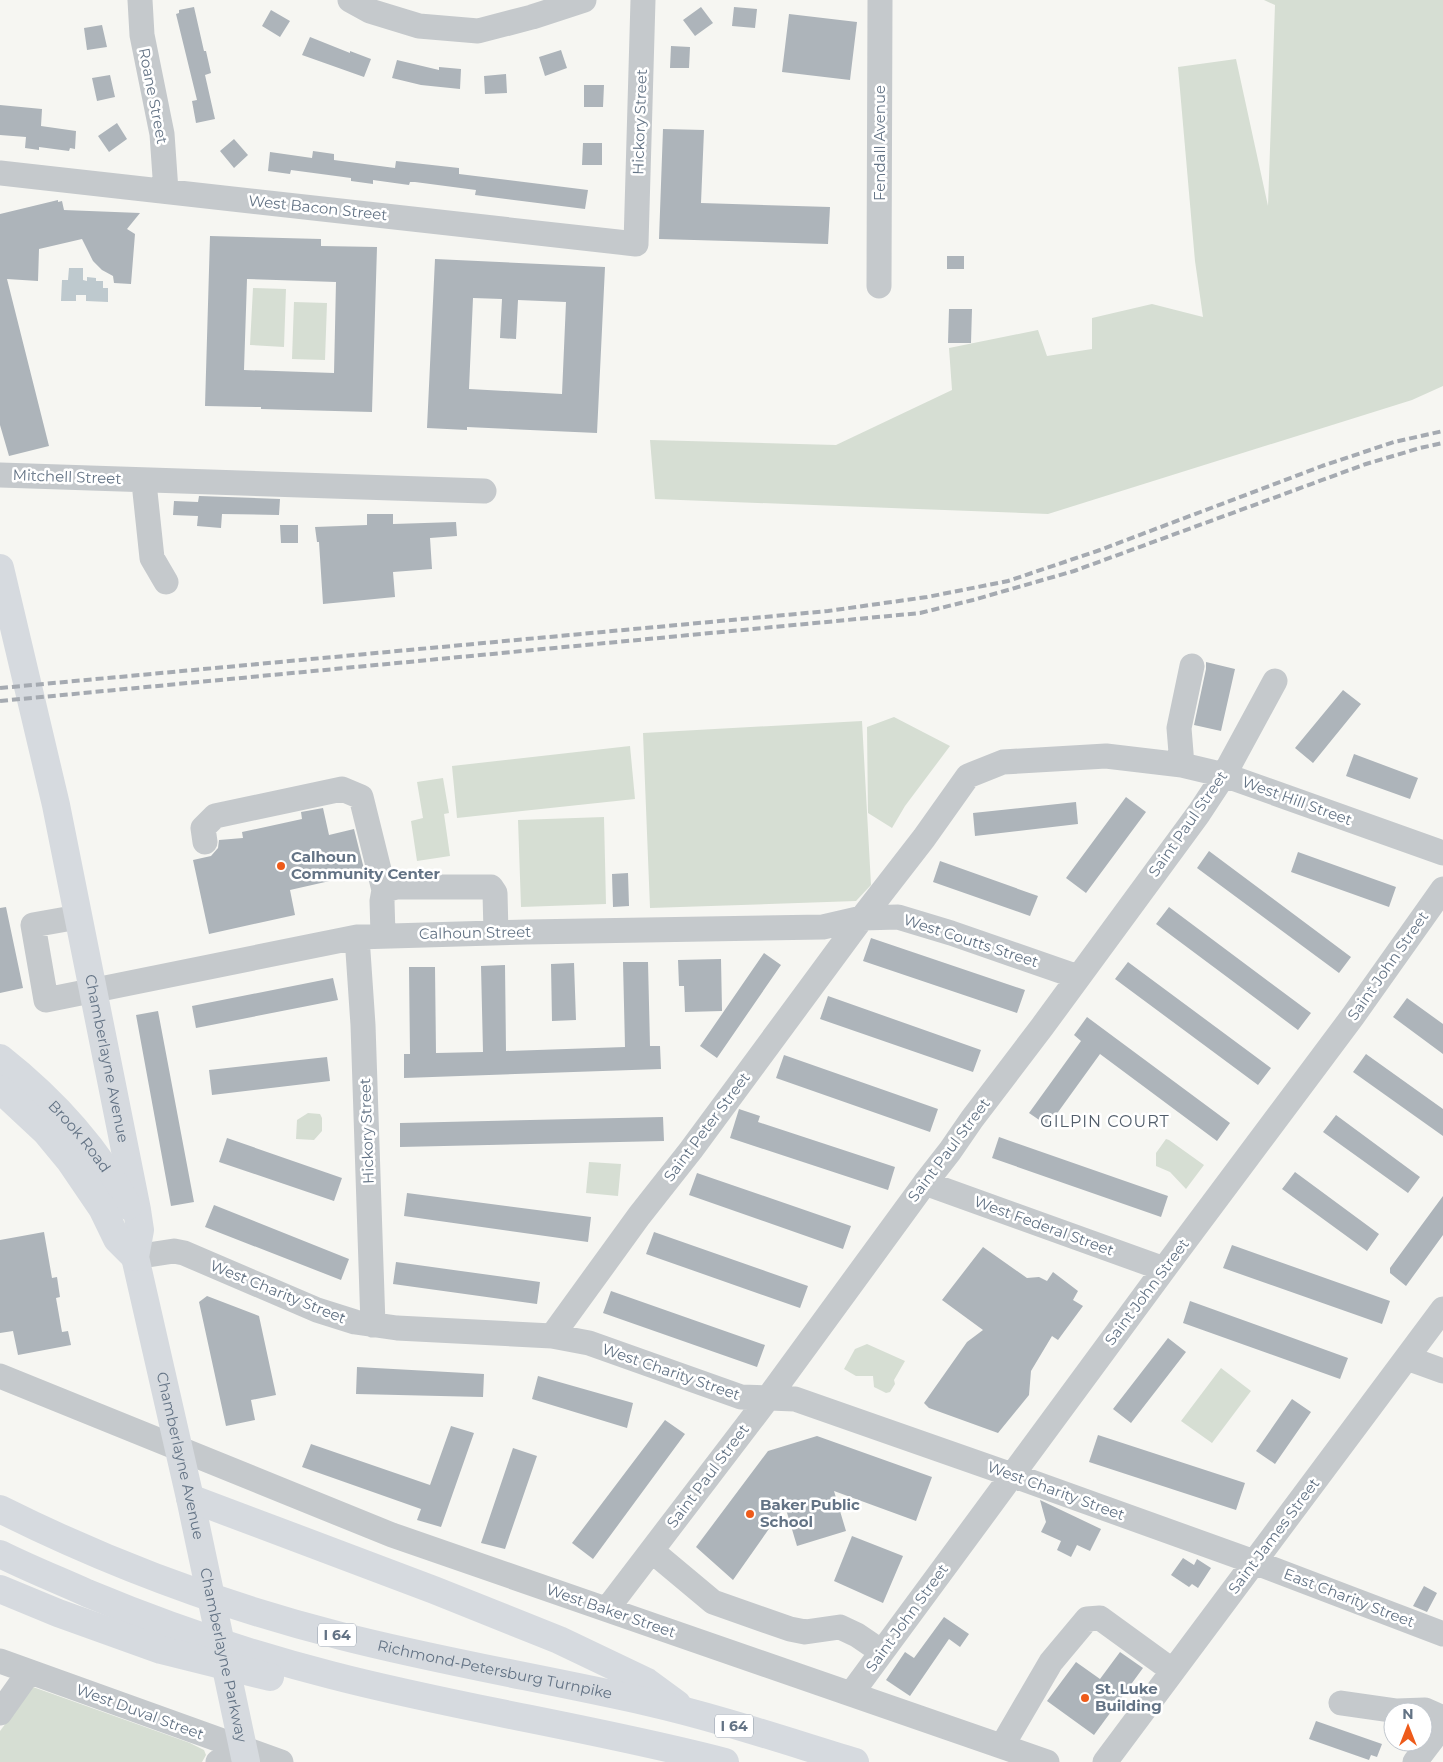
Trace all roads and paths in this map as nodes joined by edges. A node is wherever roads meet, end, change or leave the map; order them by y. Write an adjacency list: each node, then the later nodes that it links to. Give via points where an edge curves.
1 (140, 0): 8 (street, Roane Street, via 142,34 162,134)
2 (350, 0): 6 (street, via 370,11 419,26 478,30)
3 (584, 0): 6 (street)
4 (643, 0): 9 (street, Hickory Street)
5 (880, 0): 10 (street, Fendall Avenue)
6 (530, 8)
7 (0, 173): 8 (street, West Bacon Street)
8 (166, 191): 9 (street, West Bacon Street)
9 (636, 244)
10 (879, 286)
11 (0, 474): 12 (street, Mitchell Street)
12 (140, 480): 13 (street, Mitchell Street); 15 (street, via 145,492 152,558)
13 (484, 491)
14 (0, 568): 24 (main road, Chamberlayne Avenue, via 56,805)
15 (166, 582)
16 (1192, 666): 18 (street, via 1180,728)
17 (1275, 681): 19 (street, Saint Paul Street)
18 (1182, 765): 19 (street, West Hill Street); 25 (street, West Hill Street, via 1106,756 1003,762 968,776)
19 (1224, 775): 21 (street, West Hill Street); 29 (street, Saint Paul Street)
20 (205, 842): 23 (street, via 203,828 214,816 342,789 361,797)
21 (1443, 853)
22 (1443, 889): 36 (street, Saint John Street, via 1347,1024)
23 (384, 890): 26 (street, via 491,887 495,894); 27 (street)
24 (78, 917): 30 (main road, Chamberlayne Avenue); 30 (street, Calhoun Street, via 33,925 46,1000)
25 (862, 918): 26 (street, Calhoun Street, via 823,927); 29 (street, West Coutts Street, via 898,917); 39 (street, Saint Peter Street)
26 (496, 933): 27 (street, Calhoun Street)
27 (383, 935): 28 (street, Calhoun Street)
28 (357, 937): 30 (street, Calhoun Street); 38 (street, Hickory Street, via 364,1043)
29 (1078, 977): 33 (street, Saint Paul Street)
30 (93, 991): 34 (main road, Chamberlayne Avenue)
31 (0, 1058): 34 (main road, Brook Road, via 41,1092 77,1131 116,1185)
32 (0, 1089): 35 (main road, Brook Road, via 46,1132 70,1161 98,1202 117,1239)
33 (925, 1183): 36 (street, West Federal Street); 43 (street, Saint Paul Street)
34 (140, 1230): 35 (main road, Chamberlayne Avenue)
35 (135, 1258): 38 (street, West Charity Street, via 174,1251 184,1253 317,1310); 44 (main road, Chamberlayne Avenue)
36 (1164, 1269): 45 (street, Saint John Street)
37 (1443, 1310): 40 (street, Saint James Street)
38 (372, 1325): 39 (street, West Charity Street)
39 (552, 1336): 43 (street, West Charity Street, via 588,1343 741,1397)
40 (1407, 1358): 41 (street); 51 (street, Saint James Street)
41 (1443, 1371)
42 (0, 1376): 44 (street, West Baker Street)
43 (768, 1398): 45 (street, West Charity Street, via 795,1399); 49 (street, Saint Paul Street)
44 (179, 1450): 46 (main road, Chamberlayne Avenue); 53 (street, West Baker Street, via 392,1535)
45 (1012, 1475): 51 (street, West Charity Street); 55 (street, Saint John Street)
46 (190, 1498): 48 (main road, Chamberlayne Avenue); 62 (main road, via 559,1640 648,1682)
47 (0, 1509): 62 (main road, Richmond-Petersburg Turnpike / I 64, via 80,1547 169,1582 286,1620 400,1650)
48 (201, 1550): 67 (main road, Chamberlayne Parkway)
49 (652, 1550): 53 (street, Saint Paul Street); 55 (street, via 714,1602 804,1632 840,1626)
50 (0, 1554): 60 (main road, I 64, via 122,1607 208,1639 333,1676)
51 (1254, 1562): 54 (street, East Charity Street); 57 (street, Saint James Street)
52 (0, 1589): 60 (main road, via 161,1650 298,1685)
53 (607, 1609): 59 (street, West Baker Street)
54 (1443, 1634)
55 (882, 1652): 59 (street, Saint John Street)
56 (0, 1661): 58 (street, West Duval Street)
57 (1173, 1671): 66 (street, via 1100,1618 1087,1619 1051,1662); 73 (street, Saint James Street)
58 (29, 1672): 63 (street); 67 (street, West Duval Street)
59 (851, 1694): 66 (street, West Baker Street)
60 (427, 1697): 70 (main road, I 64, via 668,1747)
61 (1341, 1703): 64 (street, via 1397,1711 1425,1710)
62 (688, 1712): 71 (main road, Richmond-Petersburg Turnpike / I 64)
63 (0, 1713)
64 (1443, 1718)
65 (1443, 1725): 74 (street)
66 (1002, 1746): 72 (street, West Baker Street)
67 (244, 1755): 68 (street); 69 (street, West Duval Street)
68 (218, 1762)
69 (281, 1762)
70 (724, 1762)
71 (855, 1762)
72 (1046, 1762)
73 (1105, 1762)
74 (1415, 1762)

